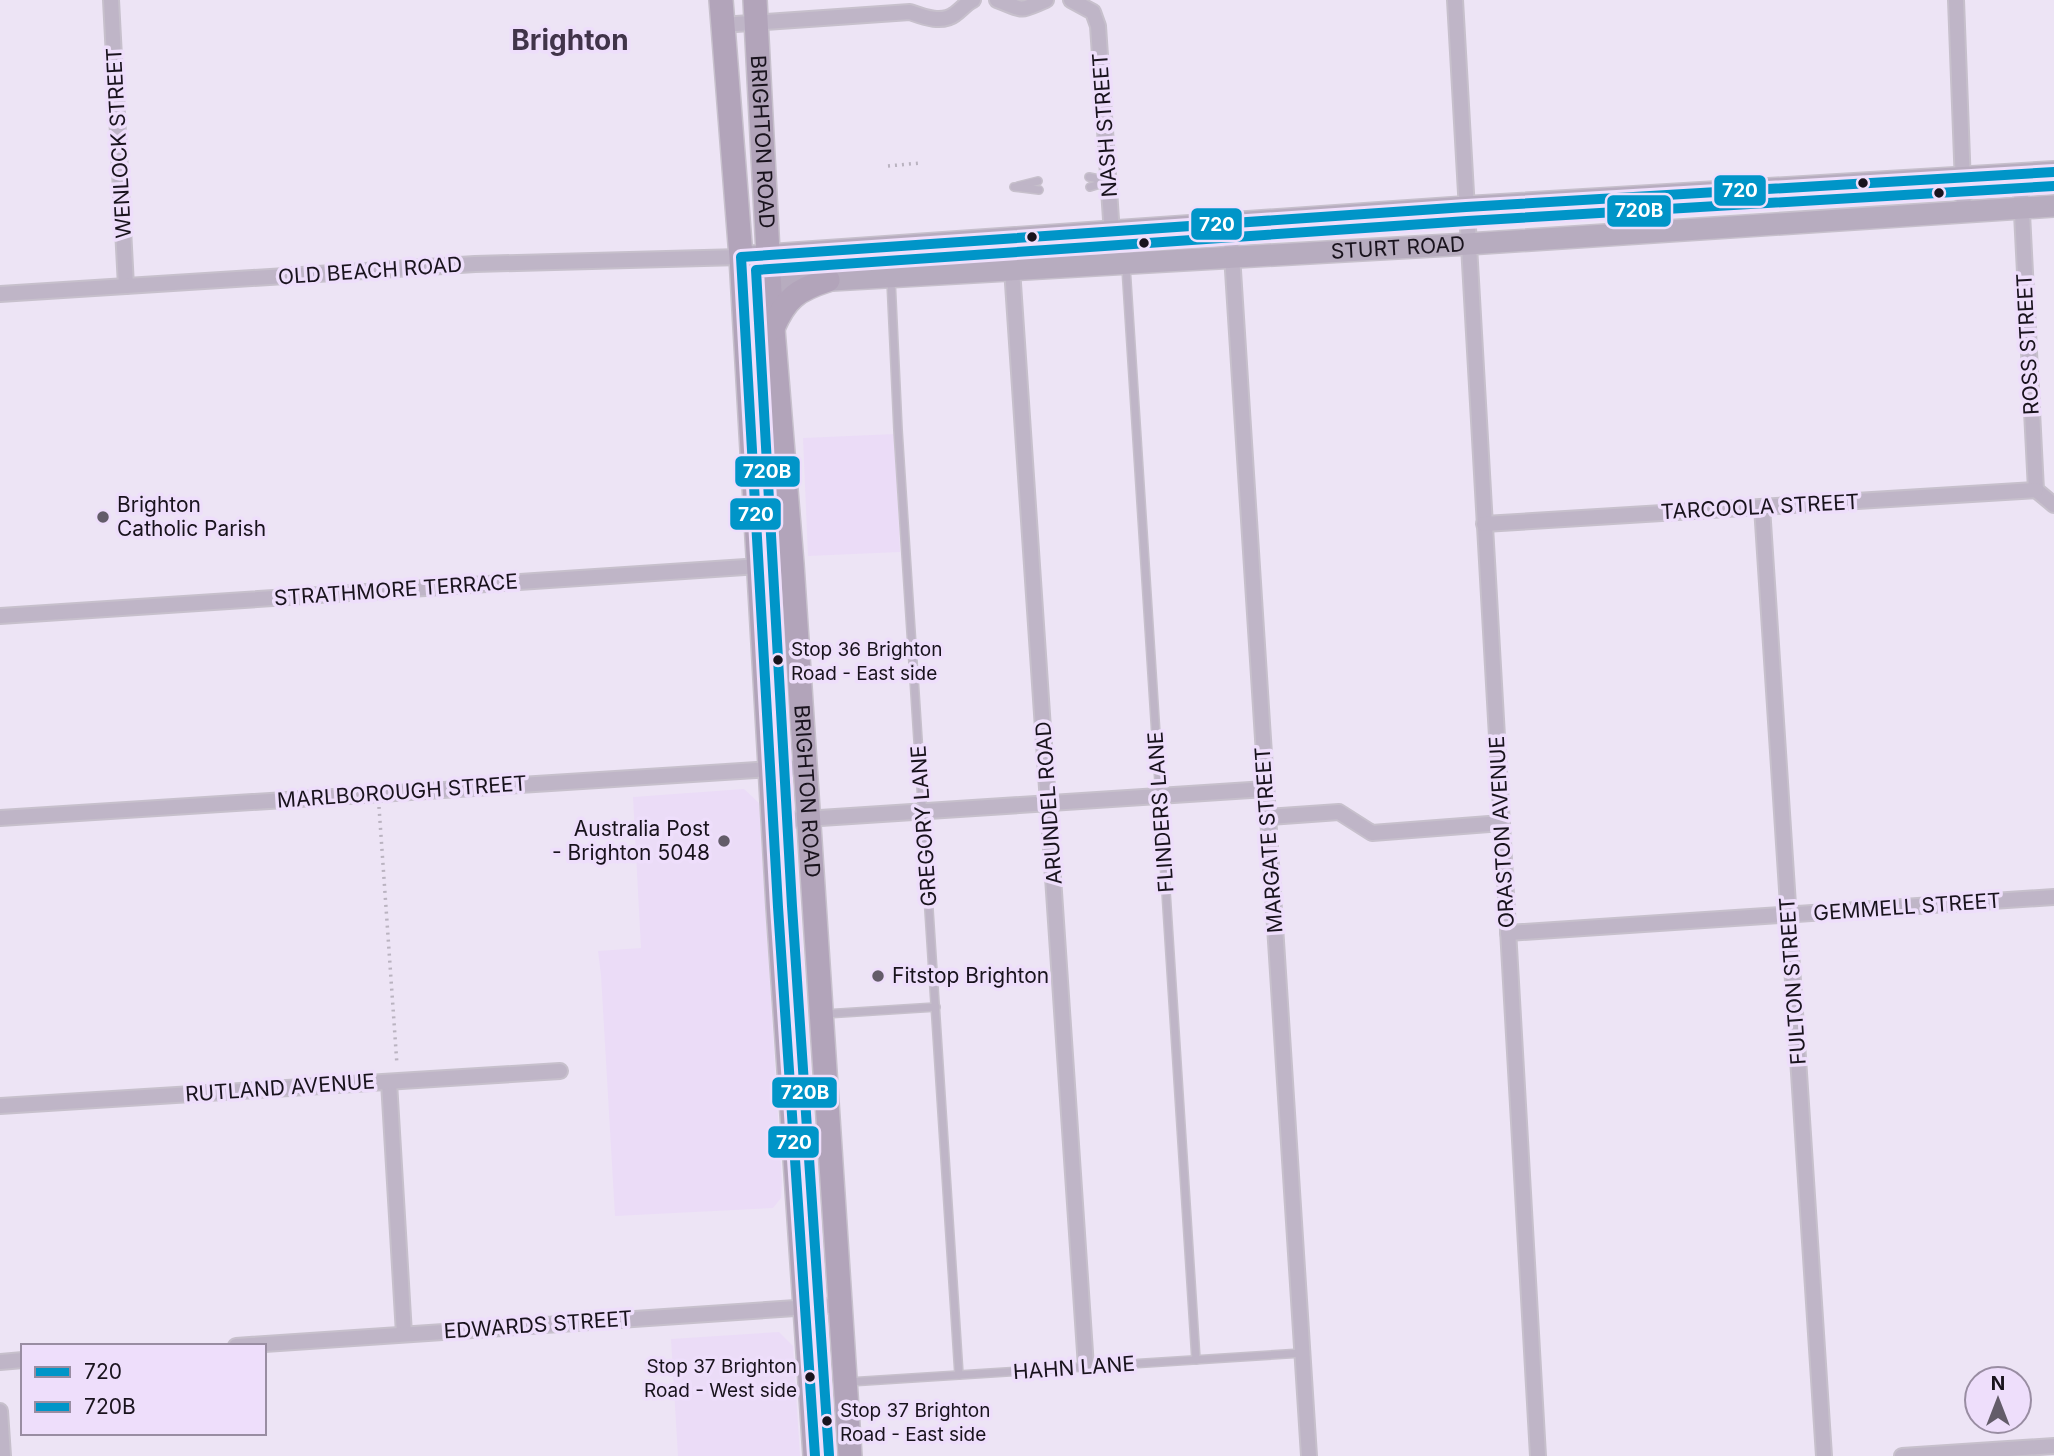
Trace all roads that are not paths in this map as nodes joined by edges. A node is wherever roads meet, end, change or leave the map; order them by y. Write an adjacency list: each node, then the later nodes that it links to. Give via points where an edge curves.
1 (111, 0): 37 (street, WENLOCK STREET)
2 (721, 0): 11 (main road, BRIGHTON ROAD)
3 (973, 0): 9 (street, via 946,19)
4 (997, 0): 5 (street, via 1024,9)
5 (1046, 0)
6 (1071, 0): 17 (street, NASH STREET, via 1093,12 1098,26)
7 (1455, 0): 21 (street, ORASTON AVENUE)
8 (1956, 0): 15 (street)
9 (879, 7): 10 (street)
10 (756, 11): 11 (street); 28 (main road, BRIGHTON ROAD)
11 (723, 25): 29 (main road, BRIGHTON ROAD)
12 (2054, 172): 13 (main road, STURT ROAD)
13 (2020, 174): 15 (main road, STURT ROAD); 22 (street, ROSS STREET)
14 (1089, 177): 17 (lane)
15 (1962, 177): 21 (main road, STURT ROAD); 23 (street)
16 (1038, 181): 19 (lane, via 1014,187)
17 (1108, 181): 18 (lane); 25 (street, NASH STREET)
18 (1090, 187)
19 (1039, 190)
20 (2054, 206): 22 (main road, STURT ROAD)
21 (1466, 208): 24 (main road, STURT ROAD); 27 (street, ORASTON AVENUE)
22 (2020, 208): 23 (main road, STURT ROAD); 40 (street, ROSS STREET)
23 (1964, 211): 27 (main road, STURT ROAD)
24 (1230, 224): 25 (main road, STURT ROAD); 30 (street, MARGATE STREET)
25 (1112, 232): 26 (main road, STURT ROAD); 31 (street, NASH STREET)
26 (1010, 239): 28 (main road, STURT ROAD); 32 (street, ARUNDEL ROAD)
27 (1468, 244): 30 (main road, STURT ROAD); 43 (street, ORASTON AVENUE)
28 (768, 255): 29 (main road, STURT ROAD); 35 (main road, BRIGHTON ROAD)
29 (741, 257): 36 (main road, BRIGHTON ROAD); 37 (street, OLD BEACH ROAD, via 475,264)
30 (1232, 257): 31 (main road, STURT ROAD); 49 (street, MARGATE STREET)
31 (1120, 264): 32 (main road, STURT ROAD); 50 (lane, FLINDERS LANE)
32 (1012, 270): 33 (main road, STURT ROAD); 51 (street, ARUNDEL ROAD)
33 (891, 276): 34 (main road, STURT ROAD); 52 (lane, GREGORY LANE)
34 (828, 279): 35 (main road, STURT ROAD); 39 (main road, via 806,287 790,300)
35 (770, 284): 36 (main road, STURT ROAD); 39 (main road, BRIGHTON ROAD)
36 (743, 285): 45 (main road, BRIGHTON ROAD)
37 (126, 286): 38 (street, OLD BEACH ROAD)
38 (0, 294)
39 (773, 329): 44 (main road, BRIGHTON ROAD)
40 (2036, 491): 41 (street); 42 (street, TARCOOLA STREET)
41 (2054, 505)
42 (1762, 507): 43 (street, TARCOOLA STREET); 59 (street, FULTON STREET)
43 (1485, 524): 57 (street, ORASTON AVENUE)
44 (792, 564): 45 (street, STRATHMORE TERRACE); 47 (main road, BRIGHTON ROAD)
45 (759, 566): 46 (street, STRATHMORE TERRACE); 48 (main road, BRIGHTON ROAD)
46 (0, 616)
47 (805, 767): 48 (street, MARLBOROUGH STREET); 55 (main road, BRIGHTON ROAD)
48 (771, 769): 54 (street, MARLBOROUGH STREET); 56 (main road, BRIGHTON ROAD)
49 (1266, 789): 50 (street); 53 (street, MARGATE STREET)
50 (1160, 797): 51 (street); 72 (lane, FLINDERS LANE)
51 (1049, 803): 52 (street); 74 (street, ARUNDEL ROAD)
52 (924, 811): 55 (street); 61 (lane, GREGORY LANE)
53 (1268, 817): 57 (street, via 1339,812 1372,834); 70 (street, MARGATE STREET)
54 (0, 818)
55 (808, 819): 56 (street); 62 (main road, BRIGHTON ROAD)
56 (774, 821): 67 (main road, BRIGHTON ROAD)
57 (1502, 823): 60 (street, ORASTON AVENUE)
58 (2054, 897): 59 (street, GEMMELL STREET)
59 (1789, 915): 60 (street, GEMMELL STREET); 84 (street, FULTON STREET)
60 (1508, 933): 83 (street, ORASTON AVENUE)
61 (936, 1007): 62 (lane); 75 (lane, GREGORY LANE)
62 (820, 1015): 66 (main road, BRIGHTON ROAD)
63 (560, 1071): 64 (street, RUTLAND AVENUE)
64 (393, 1081): 65 (street, RUTLAND AVENUE); 68 (street)
65 (0, 1106)
66 (840, 1305): 67 (street, EDWARDS STREET); 76 (main road, BRIGHTON ROAD)
67 (805, 1307): 68 (street, EDWARDS STREET); 80 (main road, BRIGHTON ROAD)
68 (404, 1334): 69 (street, EDWARDS STREET)
69 (264, 1344)
70 (1303, 1353): 72 (lane, HAHN LANE); 82 (street, MARGATE STREET)
71 (21, 1360): 73 (street)
72 (1196, 1360): 74 (lane, HAHN LANE)
73 (0, 1362)
74 (1086, 1367): 75 (lane, HAHN LANE)
75 (959, 1375): 76 (lane, HAHN LANE)
76 (845, 1383): 81 (main road, BRIGHTON ROAD)
77 (0, 1411): 79 (street)
78 (2054, 1446): 85 (street)
79 (3, 1456)
80 (815, 1456)
81 (849, 1456)
82 (1309, 1456)
83 (1538, 1456)
84 (1824, 1456)
85 (1902, 1456)

